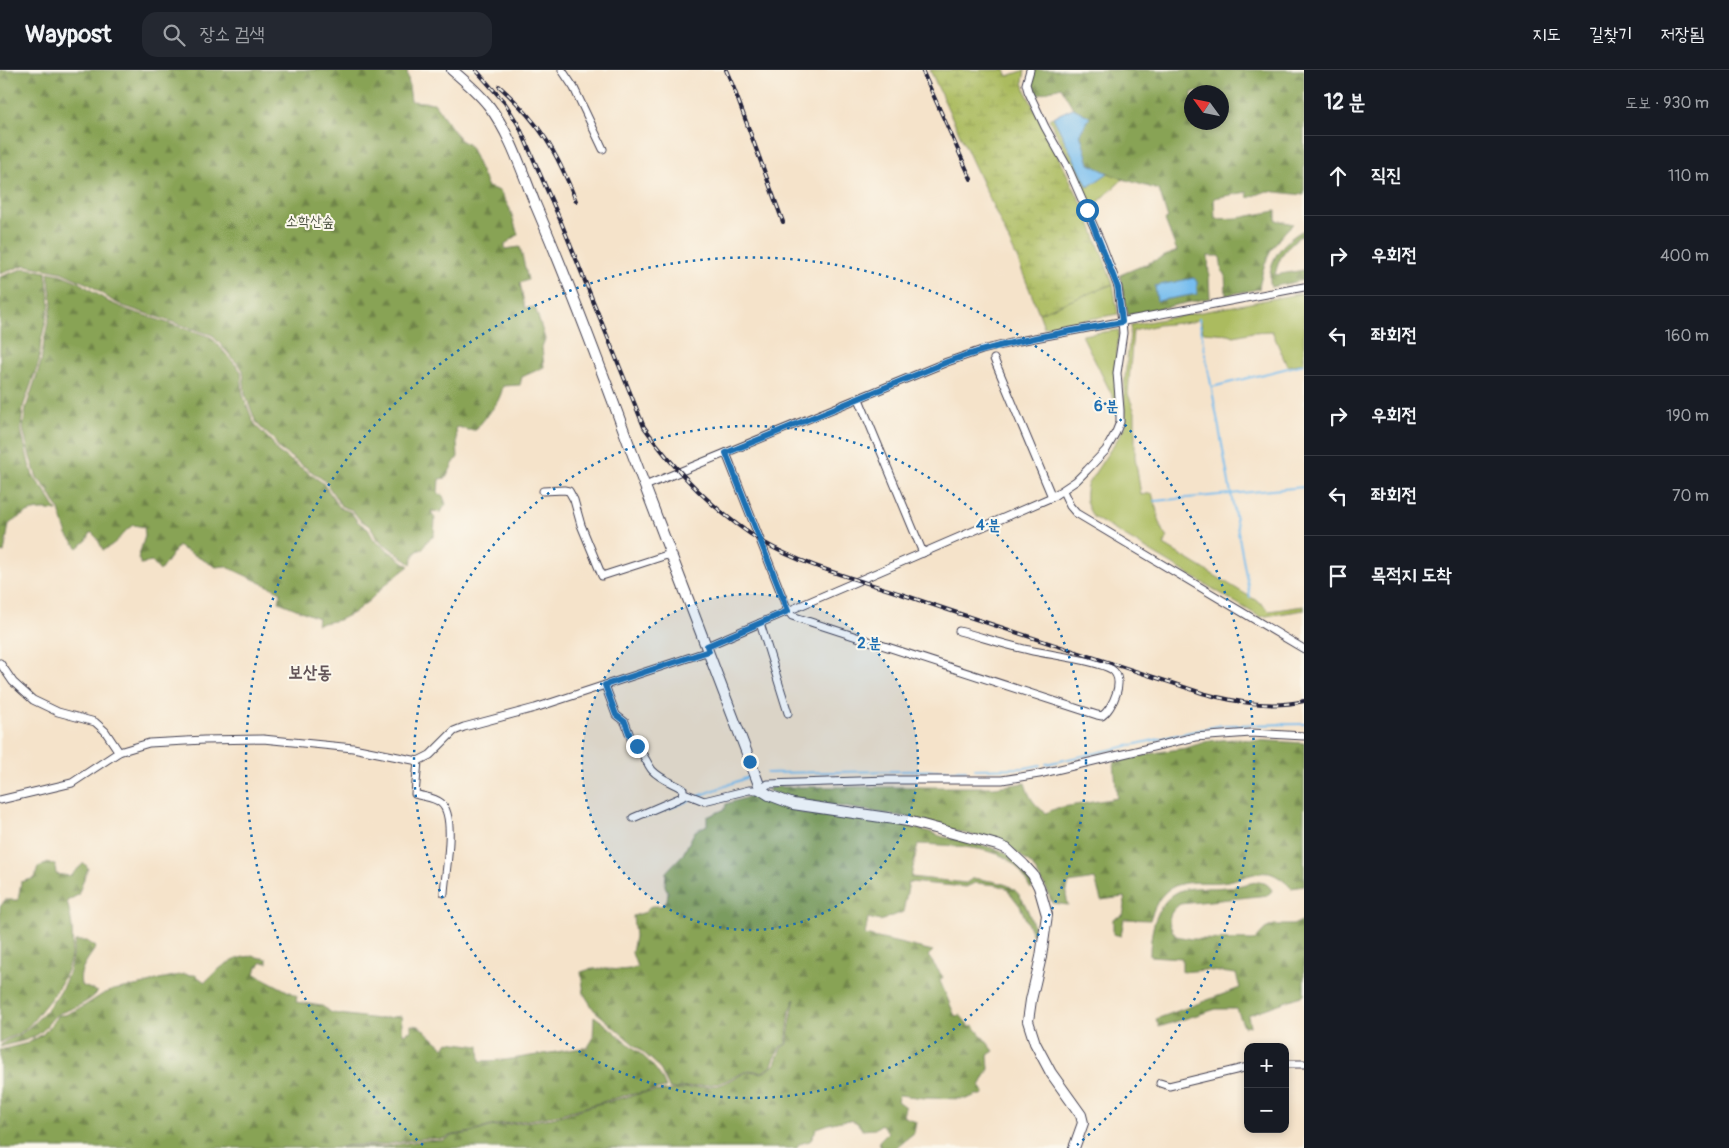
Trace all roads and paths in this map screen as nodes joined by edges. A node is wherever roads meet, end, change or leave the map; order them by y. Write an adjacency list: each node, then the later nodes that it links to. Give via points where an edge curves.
1 (452, 70): 10 (street, via 479,94 505,133 543,222)
2 (562, 70): 4 (street, via 574,88)
3 (1030, 70): 6 (street, via 1026,84 1028,91 1068,168 1102,246 1118,288)
4 (602, 149)
5 (1304, 287): 6 (street)
6 (1122, 322): 8 (street, via 982,350); 12 (street, via 1117,373 1118,427 1096,460)
7 (994, 359): 13 (street)
8 (859, 399): 9 (street); 14 (street)
9 (726, 453): 10 (street); 16 (street)
10 (645, 486): 15 (street)
11 (543, 491): 15 (street, via 569,492 602,576)
12 (1063, 491): 13 (street); 20 (street, via 1076,513)
13 (1052, 497): 14 (street)
14 (923, 553): 16 (street)
15 (670, 554): 19 (street)
16 (788, 611): 17 (street); 18 (street, via 802,620 1097,715 1102,716 1113,704 1118,679 1112,670)
17 (760, 623): 19 (street); 23 (street)
18 (959, 631)
19 (708, 648): 22 (street); 27 (street)
20 (1304, 649)
21 (0, 663): 25 (street, via 13,682 32,700 58,712 95,722)
22 (605, 685): 26 (street, via 454,731 430,755); 28 (street, via 616,715 625,722 633,744 654,772 683,789)
23 (788, 713)
24 (1304, 736): 27 (street, via 1251,734 1195,738 1002,780 768,784)
25 (119, 752): 26 (street, via 149,743 263,739 354,748); 29 (street, via 72,783)
26 (418, 761): 31 (street, via 415,794 437,800 449,816)
27 (761, 790): 28 (street, via 704,801); 36 (street, via 793,804 908,821 991,843 1007,849 1033,875 1047,915 1029,1026 1054,1078 1081,1115 1083,1124)
28 (684, 793): 30 (street, via 682,798)
29 (0, 800)
30 (633, 818)
31 (444, 893)
32 (1289, 1064): 33 (street)
33 (1304, 1064)
34 (1244, 1068): 35 (street, via 1169,1086)
35 (1160, 1083)
36 (1074, 1148)

